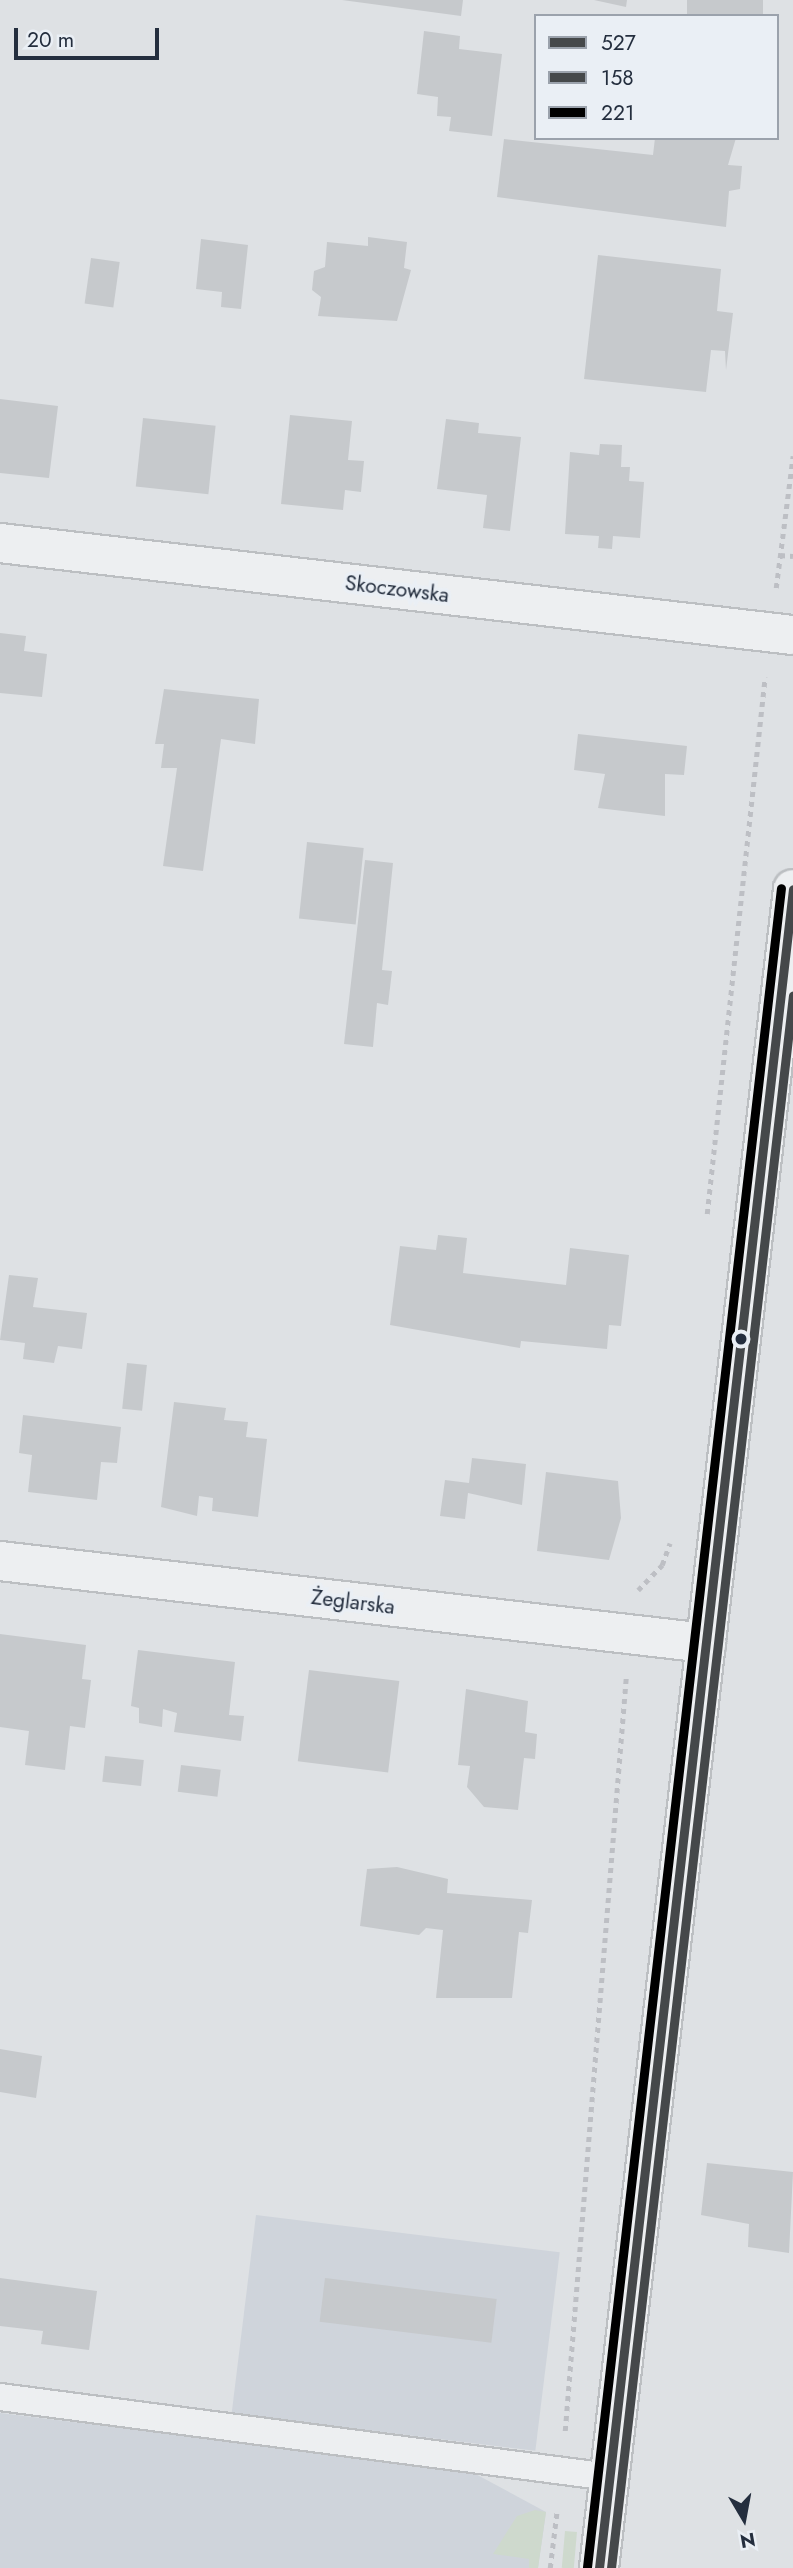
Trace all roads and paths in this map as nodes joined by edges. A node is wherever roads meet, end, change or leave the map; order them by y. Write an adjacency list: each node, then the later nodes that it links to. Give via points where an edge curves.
1 (793, 456): 3 (path)
2 (0, 543): 5 (street, Skoczowska)
3 (780, 555): 4 (path); 5 (path)
4 (793, 556)
5 (781, 634): 7 (path)
6 (793, 889): 11 (street)
7 (705, 1230)
8 (672, 1536): 10 (path, via 662,1565 635,1593)
9 (0, 1561): 10 (street, Żeglarska)
10 (630, 1634): 11 (street, Żeglarska); 13 (path)
11 (706, 1643): 14 (street)
12 (0, 2397): 13 (lane)
13 (561, 2472): 14 (lane); 15 (path)
14 (609, 2477): 16 (street)
15 (550, 2568)
16 (599, 2568)

